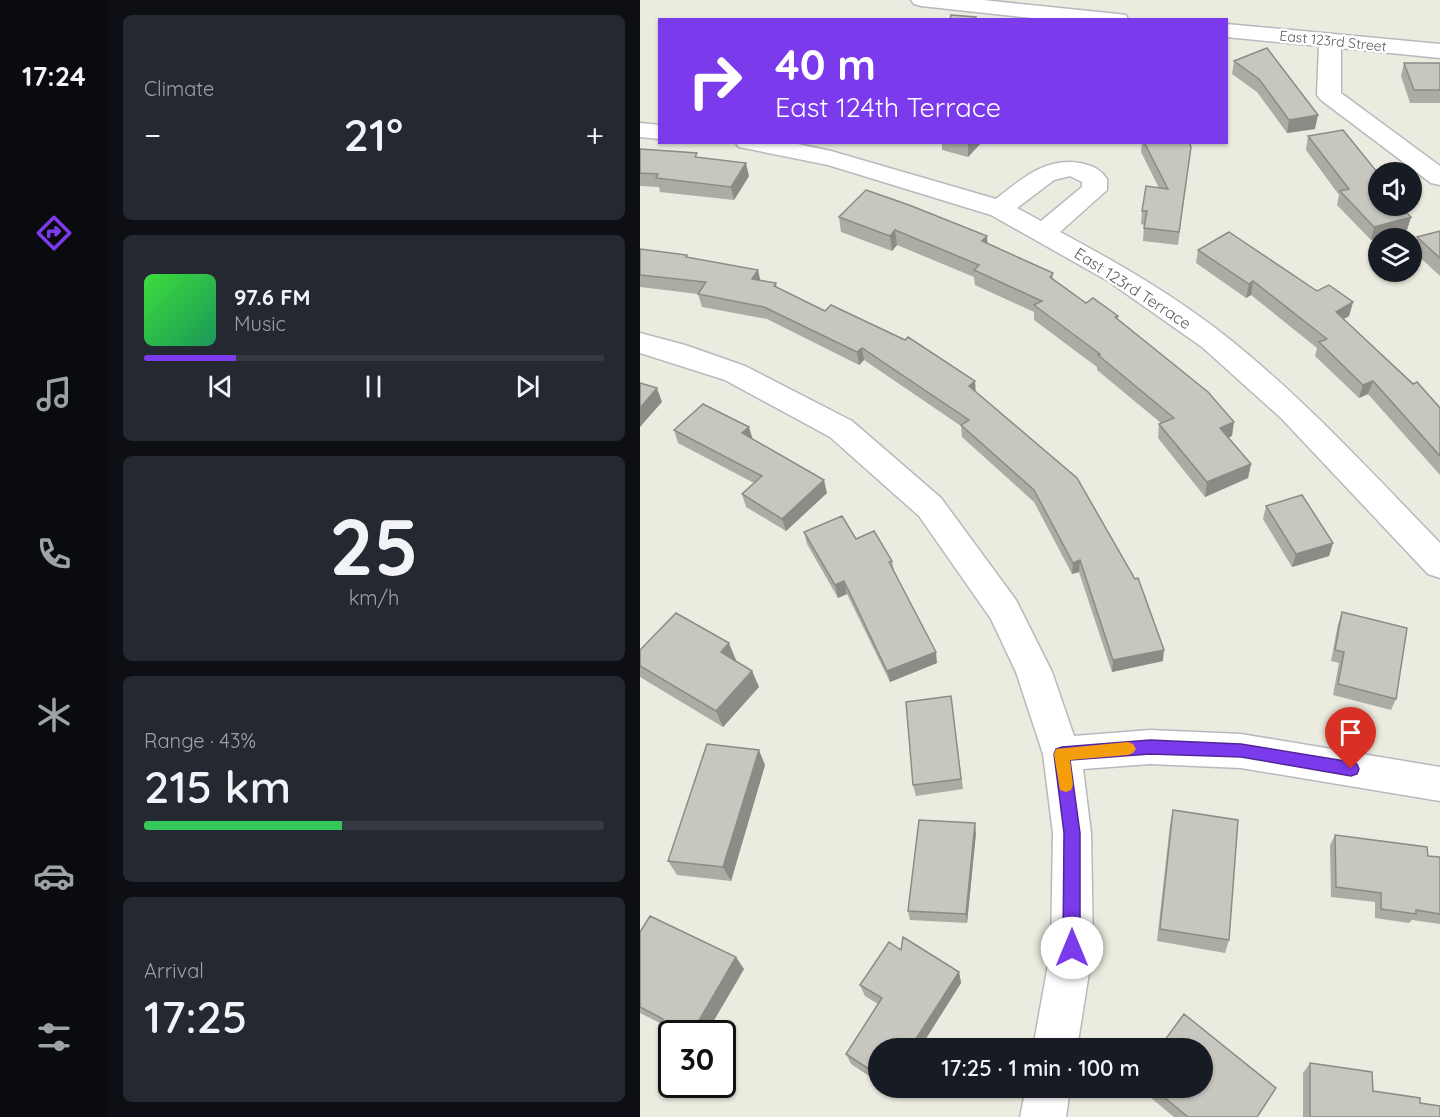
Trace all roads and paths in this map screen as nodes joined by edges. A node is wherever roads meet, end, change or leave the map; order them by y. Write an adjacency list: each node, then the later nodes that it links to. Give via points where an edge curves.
1 (921, 0): 2 (street)
2 (1098, 18)
3 (1228, 30): 4 (street, East 123rd Street)
4 (1330, 40): 5 (street, East 123rd Street); 9 (street, via 1329,95)
5 (1440, 51)
6 (640, 130): 7 (street)
7 (658, 132)
8 (757, 144): 10 (street, East 123rd Terrace, via 842,161)
9 (1440, 178)
10 (1000, 209): 11 (street, East 123rd Terrace); 11 (street, via 1043,175 1071,168 1087,172 1095,179 1094,190)
11 (1044, 232): 13 (street, East 123rd Terrace, via 1118,275 1212,340 1292,410)
12 (640, 343): 14 (street, via 735,373 841,429 930,507 1004,610 1034,672)
13 (1440, 566)
14 (1062, 754): 15 (street, via 1150,747 1241,750); 16 (street, via 1072,833 1072,948)
15 (1440, 784)
16 (1057, 1038)
17 (1046, 1098): 18 (street)
18 (1043, 1117)

